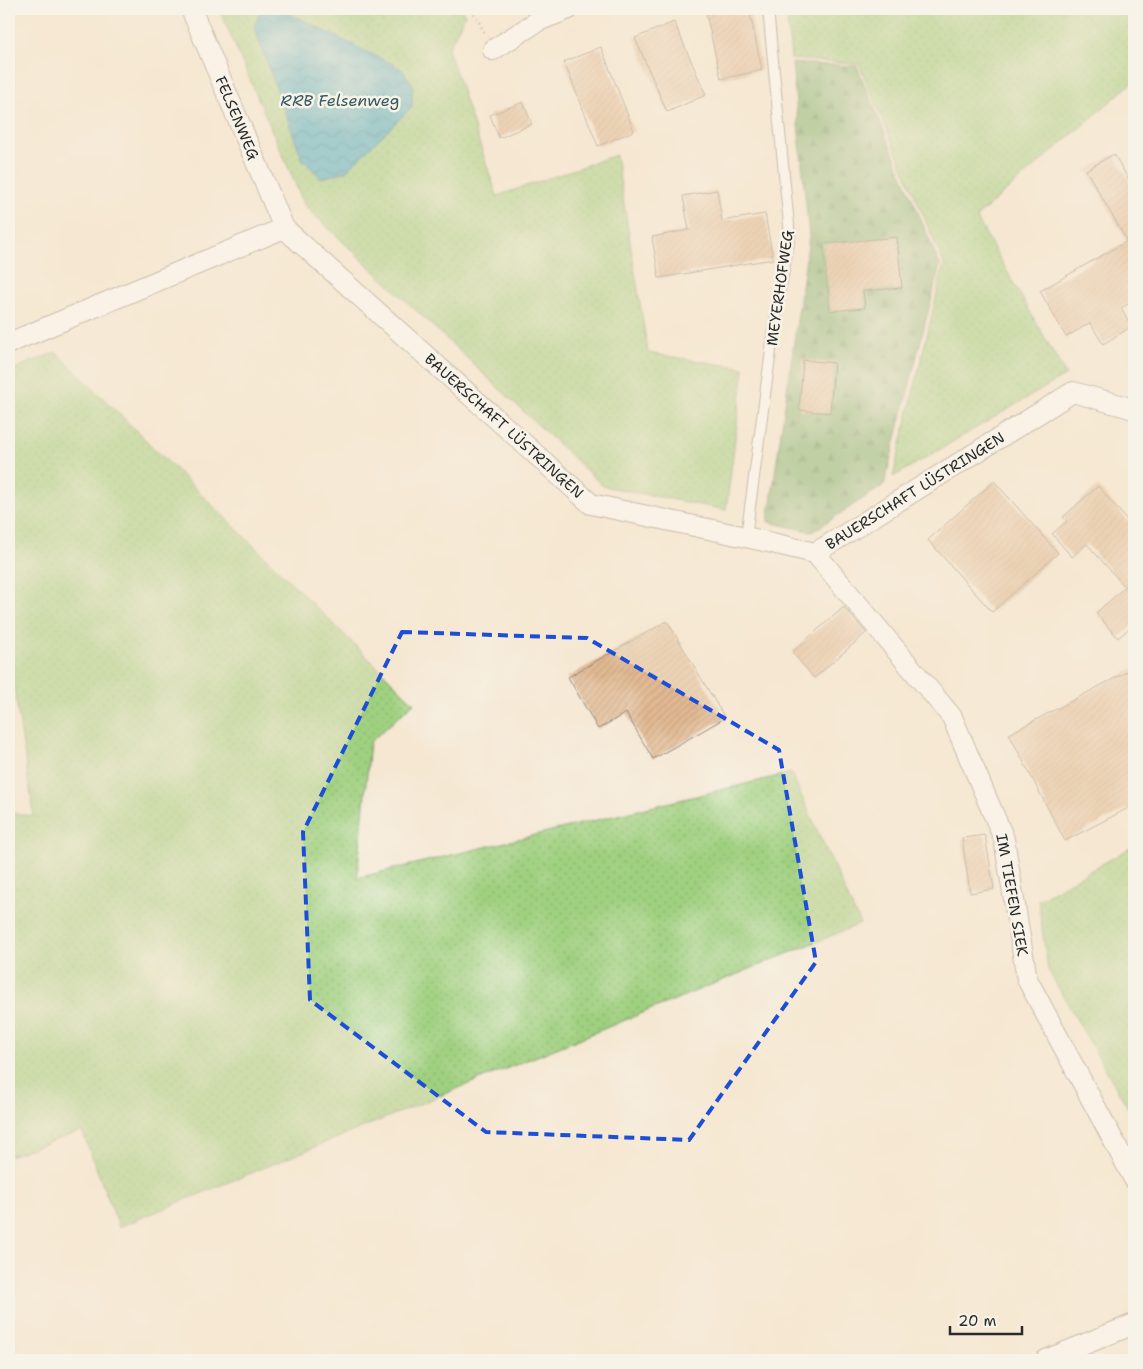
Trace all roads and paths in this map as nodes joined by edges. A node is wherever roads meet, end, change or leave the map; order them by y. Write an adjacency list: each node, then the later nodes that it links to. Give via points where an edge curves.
1 (191, 9): 5 (street, FELSENWEG)
2 (569, 9): 4 (street, via 538,21)
3 (768, 9): 8 (lane, MEYERHOFWEG, via 790,236 775,320)
4 (493, 50)
5 (284, 228): 6 (street); 8 (street, BAUERSCHAFT LÜSTRINGEN, via 591,504)
6 (9, 343)
7 (1134, 409): 9 (street, BAUERSCHAFT LÜSTRINGEN, via 1073,392)
8 (746, 537): 9 (street, BAUERSCHAFT LÜSTRINGEN)
9 (815, 553): 10 (street, IM TIEFEN SIEK, via 952,717 1004,839 1027,979)
10 (1134, 1179)
11 (1134, 1324): 12 (street)
12 (1046, 1360)

